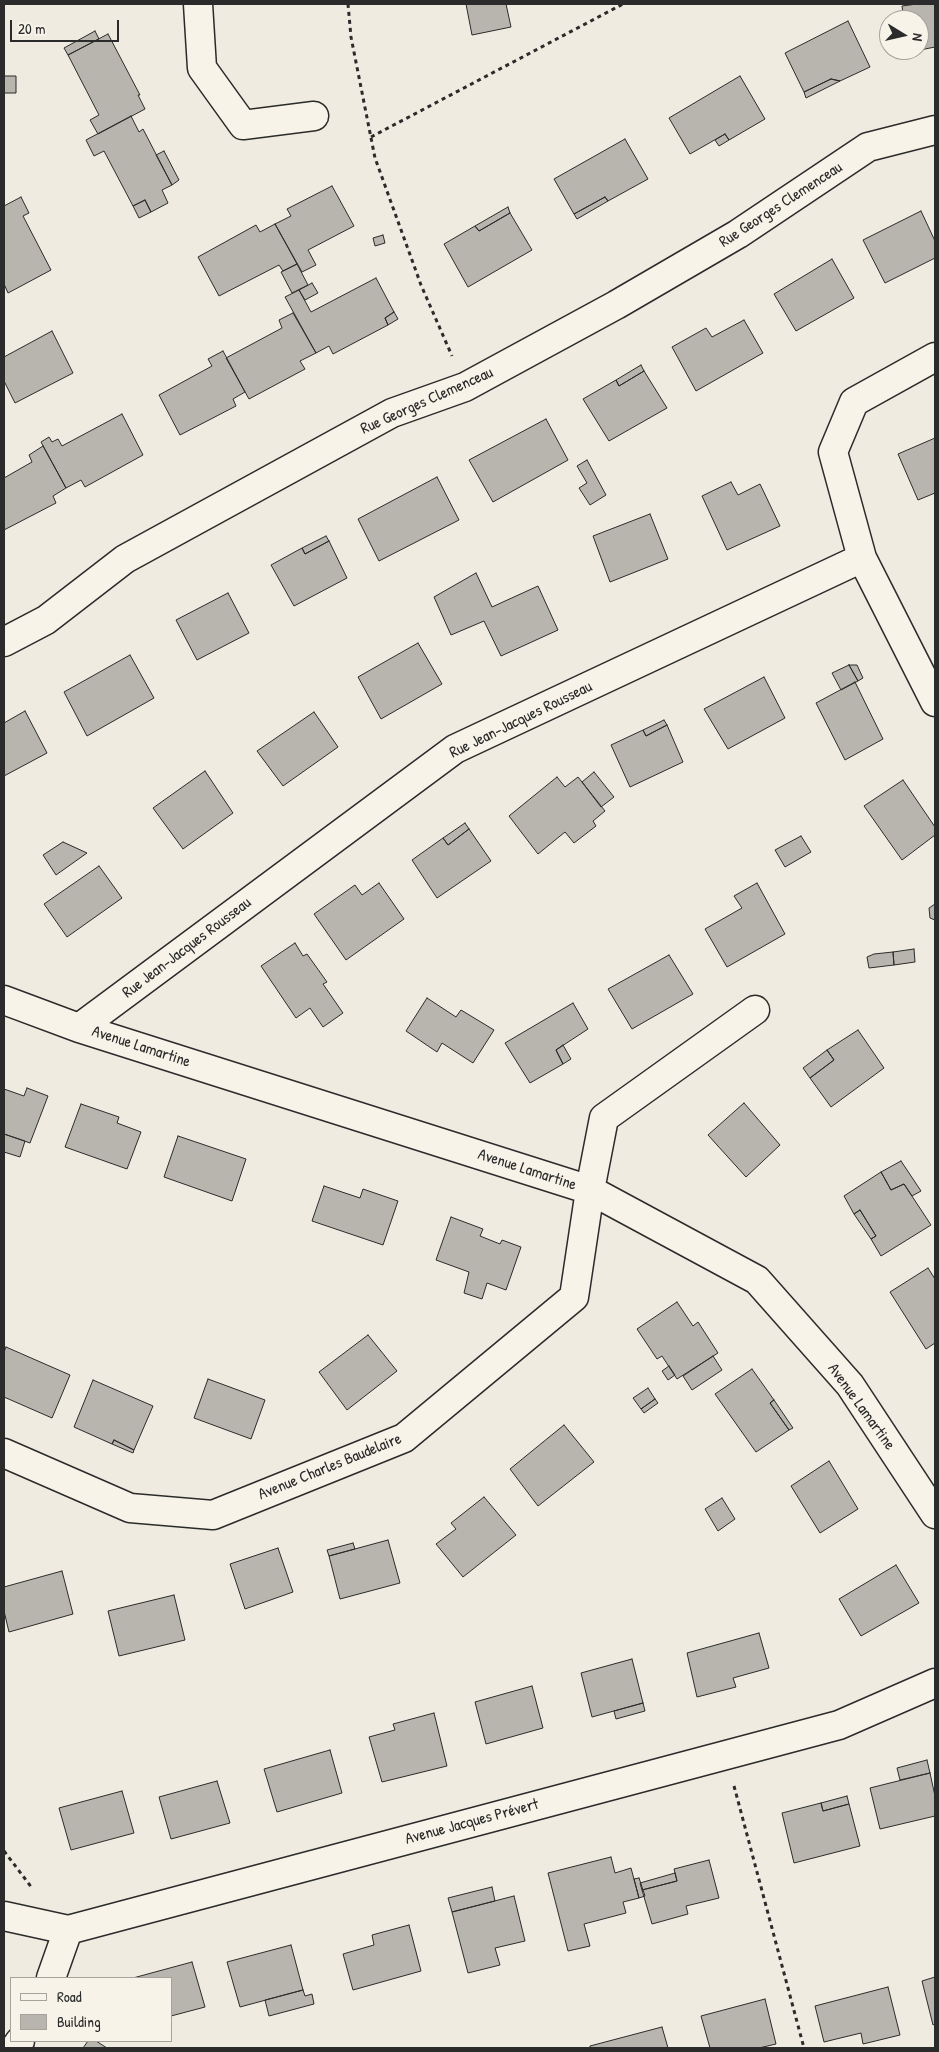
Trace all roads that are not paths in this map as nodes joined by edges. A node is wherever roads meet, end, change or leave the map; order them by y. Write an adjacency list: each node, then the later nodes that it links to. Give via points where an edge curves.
1 (198, 4): 2 (street, via 202,68 243,126)
2 (314, 116)
3 (935, 130): 6 (street, Rue Georges Clemenceau, via 868,148 738,234 616,306 465,387 392,413 125,559 46,620)
4 (935, 357): 5 (street, via 854,402 833,452)
5 (862, 558): 7 (street); 10 (street, Rue Jean-Jacques Rousseau, via 455,749)
6 (4, 642)
7 (935, 702)
8 (4, 1000): 10 (street, Avenue Lamartine)
9 (755, 1010): 11 (street, Avenue Charles Baudelaire, via 604,1118)
10 (79, 1028): 11 (street, Avenue Lamartine)
11 (590, 1190): 12 (street, Avenue Charles Baudelaire, via 574,1297 404,1438 213,1515 130,1508); 13 (street, Avenue Lamartine, via 757,1280 850,1385)
12 (4, 1453)
13 (935, 1514)
14 (935, 1683): 16 (street, Avenue Jacques Prévert, via 838,1725)
15 (4, 1916): 16 (street, Avenue Jacques Prévert)
16 (68, 1930): 17 (street)
17 (51, 1977)

